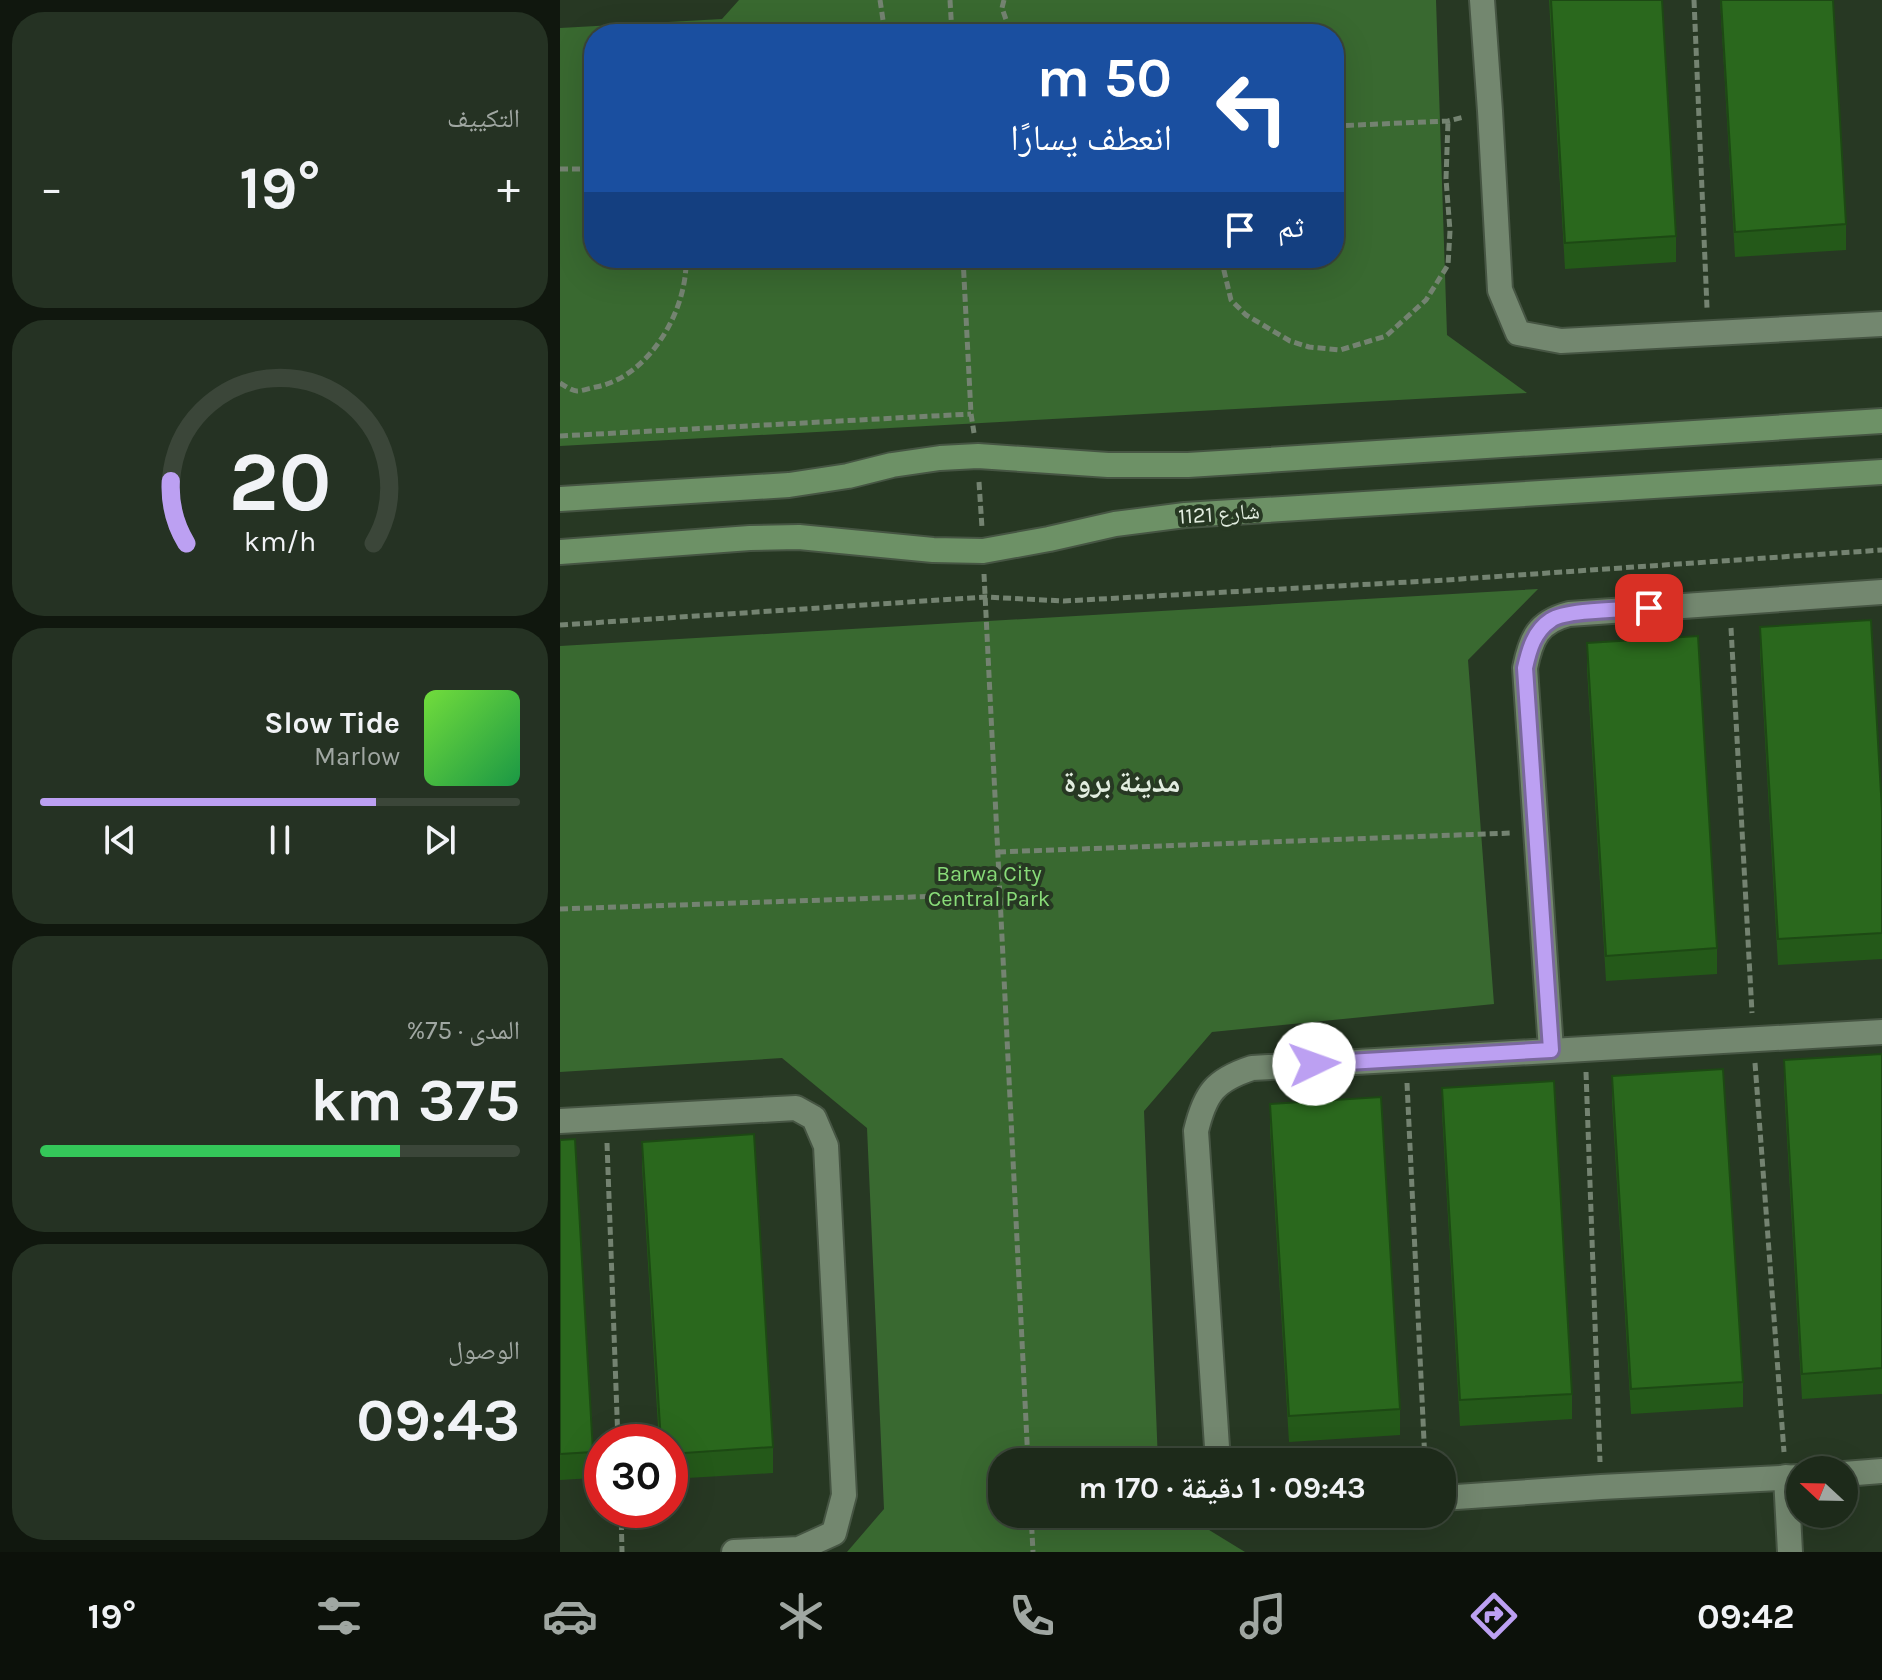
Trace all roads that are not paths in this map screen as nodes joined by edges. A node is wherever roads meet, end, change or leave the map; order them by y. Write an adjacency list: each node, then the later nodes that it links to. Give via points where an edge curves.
1 (1482, 0): 2 (street, via 1500,290 1518,333 1561,341)
2 (1882, 324)
3 (1882, 421): 5 (street, via 1188,465 940,458 789,485)
4 (1882, 472): 6 (street, شارع 1121, via 1185,515 983,551 799,537)
5 (560, 499)
6 (560, 552)
7 (1882, 592): 9 (street, via 1569,614 1552,618 1541,628 1529,646 1525,668)
8 (1882, 1032): 9 (street)
9 (1551, 1050): 11 (street, via 1252,1068 1229,1075 1212,1091 1196,1131)
10 (560, 1121): 17 (street, via 796,1108 814,1118 826,1146 844,1495 834,1533 799,1549)
11 (1217, 1448)
12 (1882, 1471): 13 (street)
13 (1858, 1473)
14 (1786, 1477): 15 (street)
15 (1456, 1497)
16 (1791, 1528): 18 (street)
17 (734, 1552)
18 (1790, 1552)

